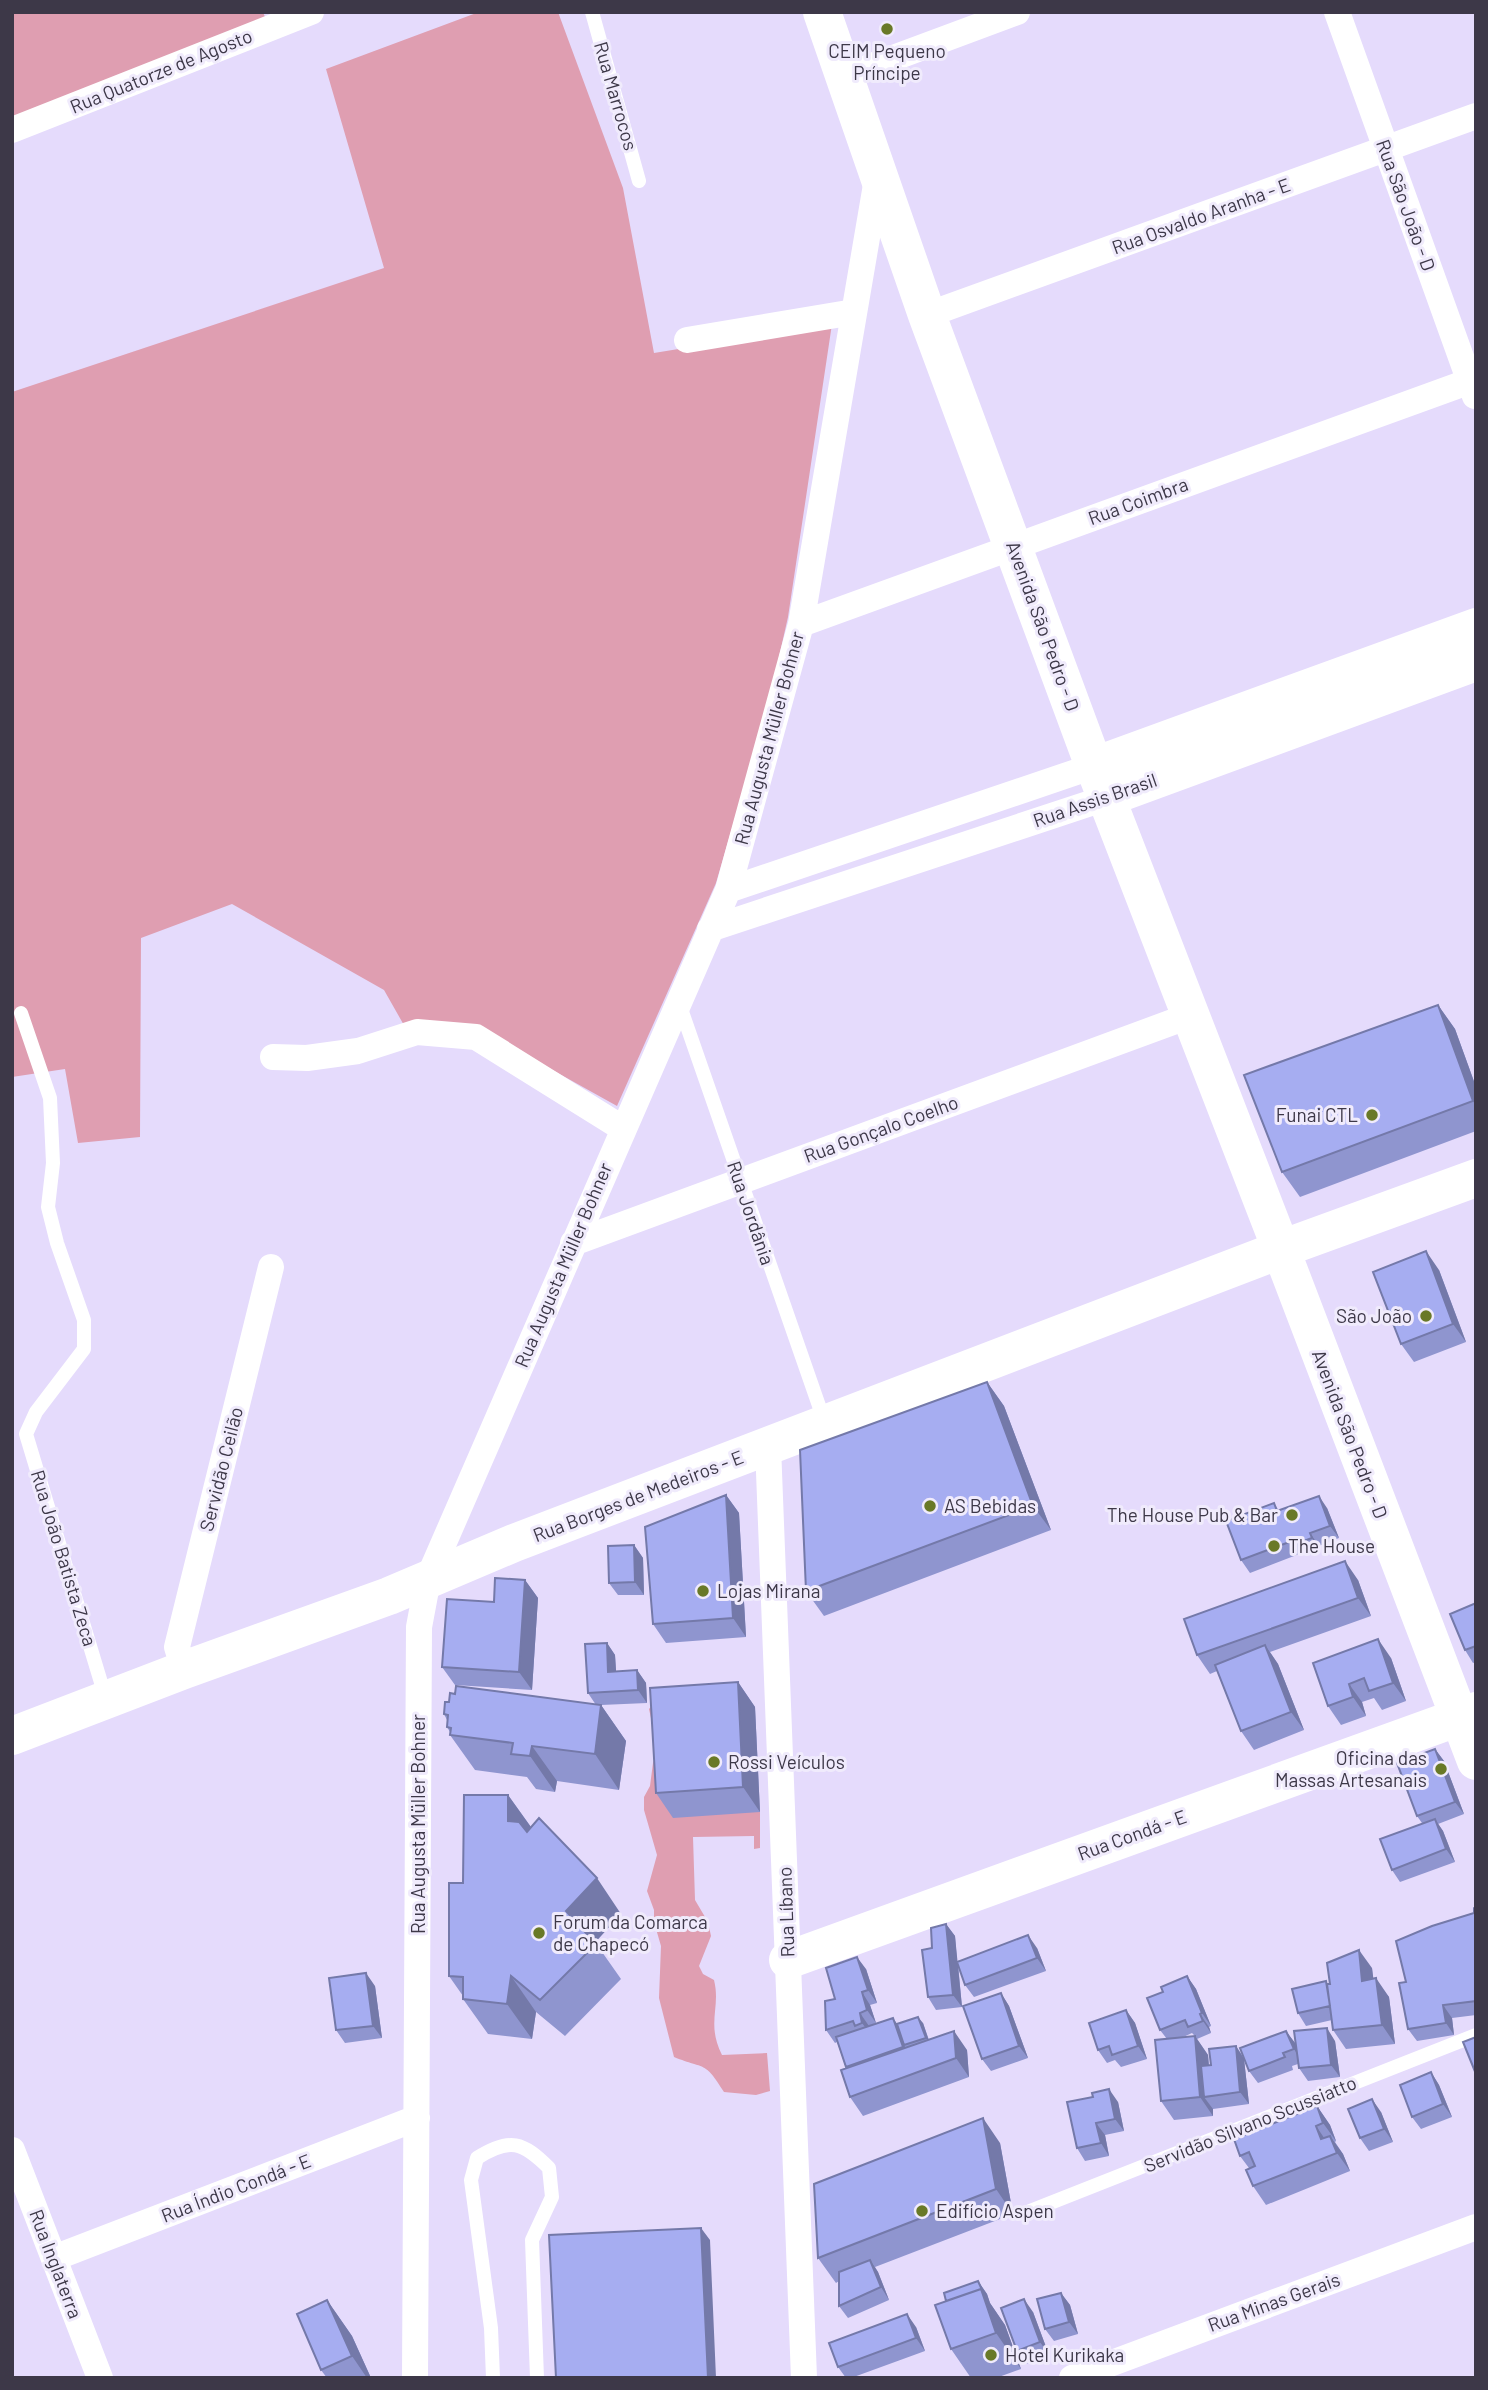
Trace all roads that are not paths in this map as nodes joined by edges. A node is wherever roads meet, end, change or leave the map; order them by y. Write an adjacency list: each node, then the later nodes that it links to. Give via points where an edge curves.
1 (311, 12): 8 (street, Rua Quatorze de Agosto)
2 (592, 12): 11 (lane, Rua Marrocos)
3 (822, 12): 6 (street, Avenida São Pedro - D)
4 (1017, 12): 6 (street)
5 (1337, 12): 9 (street, Rua São João - D)
6 (845, 76): 10 (street, Avenida São Pedro - D)
7 (1476, 116): 9 (street, Rua Osvaldo Aranha - E)
8 (12, 130)
9 (1386, 148): 13 (street, Rua Osvaldo Aranha - E); 15 (street, Rua São João - D)
10 (878, 174): 12 (street, Rua Augusta Müller Bohner); 13 (street, Avenida São Pedro - D)
11 (639, 181)
12 (854, 312): 14 (street); 17 (street, Rua Augusta Müller Bohner)
13 (927, 316): 16 (street, Avenida São Pedro - D)
14 (687, 340)
15 (1474, 386): 16 (street, Rua Coimbra)
16 (1014, 547): 17 (street, Rua Coimbra); 21 (street, Avenida São Pedro - D)
17 (801, 624): 22 (street, Rua Augusta Müller Bohner)
18 (1476, 627): 20 (street, Rua Assis Brasil)
19 (1476, 662): 20 (street, Rua Assis Brasil)
20 (1332, 697): 21 (street, Rua Assis Brasil)
21 (1100, 782): 22 (street, Rua Assis Brasil); 23 (street, Rua Assis Brasil); 26 (street, Avenida São Pedro - D)
22 (728, 890): 23 (street, Rua Augusta Müller Bohner)
23 (710, 929): 24 (street, Rua Augusta Müller Bohner)
24 (678, 1001): 28 (street, Rua Augusta Müller Bohner); 30 (lane, Rua Jordânia)
25 (20, 1013): 38 (lane, Rua João Batista Zeca, via 51,1098 53,1163 48,1207 84,1320 84,1349 36,1412 26,1434)
26 (1189, 1016): 30 (street, Rua Gonçalo Coelho); 32 (street, Avenida São Pedro - D)
27 (273, 1057): 28 (street, via 358,1051 417,1032 476,1037)
28 (622, 1128): 31 (street, Rua Augusta Müller Bohner)
29 (1476, 1178): 32 (street, Rua Borges de Medeiros - E)
30 (740, 1181): 31 (street, Rua Gonçalo Coelho); 34 (lane, Rua Jordânia)
31 (573, 1243): 36 (street, Rua Augusta Müller Bohner)
32 (1279, 1250): 34 (street, Rua Borges de Medeiros - E); 39 (street, Avenida São Pedro - D)
33 (271, 1267): 37 (street, Servidão Ceilão, via 177,1647)
34 (826, 1424): 35 (street, Rua Borges de Medeiros - E)
35 (768, 1446): 36 (street, Rua Borges de Medeiros - E); 42 (street, Rua Líbano)
36 (428, 1579): 37 (street, Rua Borges de Medeiros - E); 44 (street, Rua Augusta Müller Bohner, via 419,1627)
37 (184, 1670): 38 (street, Rua Borges de Medeiros - E)
38 (107, 1700): 40 (street, Rua Borges de Medeiros - E)
39 (1467, 1714): 41 (street, Avenida São Pedro - D); 42 (street, Rua Condá - E)
40 (12, 1736)
41 (1476, 1761)
42 (788, 1960): 53 (street, Rua Líbano)
43 (1476, 2035): 46 (lane, Servidão Silvano Scussiatto)
44 (416, 2118): 48 (street, Rua Índio Condá - E); 50 (street, Rua Augusta Müller Bohner)
45 (12, 2150): 48 (street, Rua Inglaterra)
46 (1025, 2213)
47 (1476, 2227): 54 (street, Rua Minas Gerais)
48 (54, 2258): 49 (street, Rua Inglaterra)
49 (100, 2378)
50 (415, 2378)
51 (494, 2378): 52 (lane, via 492,2328 471,2180 477,2158 495,2146 515,2145 532,2151 549,2168 552,2197 532,2240)
52 (537, 2378)
53 (804, 2378)
54 (1072, 2378)

